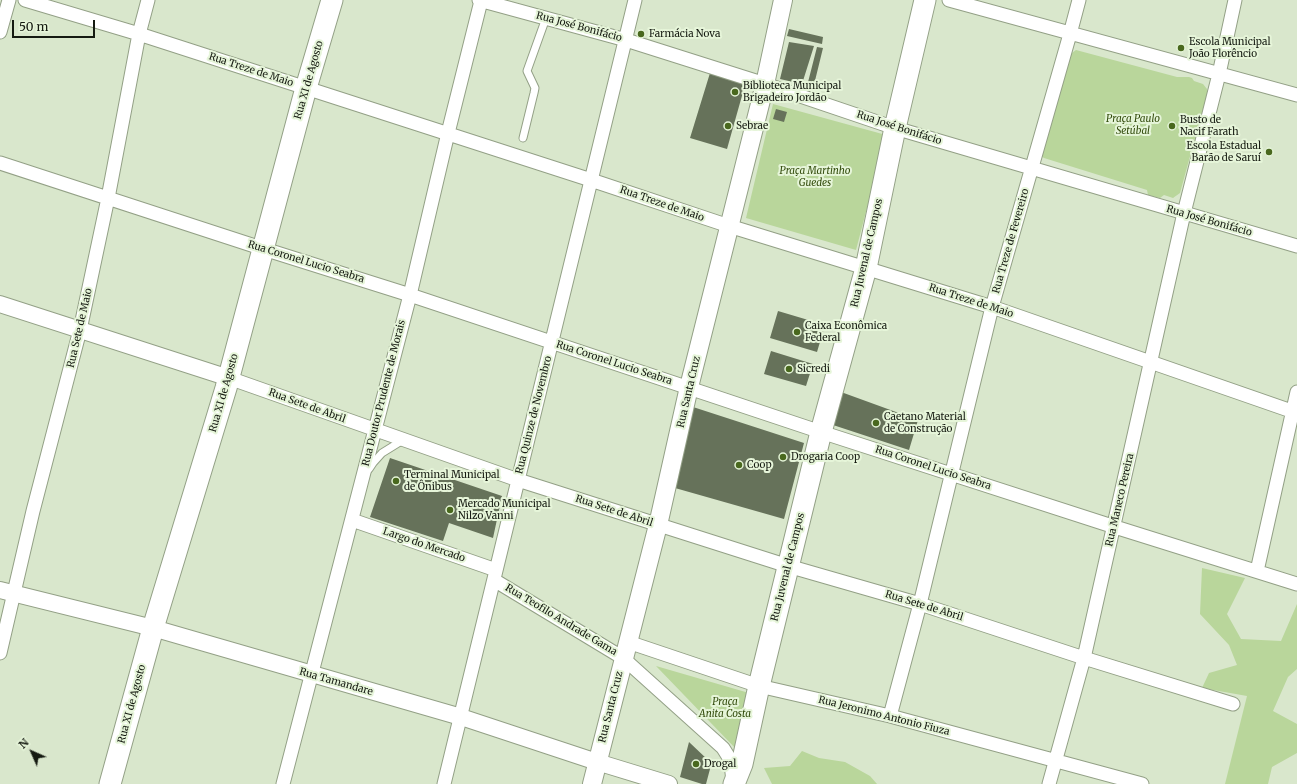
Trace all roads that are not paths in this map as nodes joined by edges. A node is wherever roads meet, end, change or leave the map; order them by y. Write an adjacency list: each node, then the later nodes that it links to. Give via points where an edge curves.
1 (9, 0): 13 (street)
2 (25, 0): 14 (street, Rua Treze de Maio)
3 (148, 0): 14 (street, Rua Sete de Maio)
4 (332, 0): 19 (main road, Rua XI de Agosto)
5 (480, 0): 12 (street, Rua José Bonifácio); 22 (street, Rua Doutor Prudente de Morais)
6 (635, 0): 16 (street, Rua Quinze de Novembro)
7 (784, 0): 18 (main road, Rua Santa Cruz)
8 (925, 0): 21 (main road, Rua Juvenal de Campos)
9 (949, 0): 15 (street)
10 (1079, 0): 15 (street, Rua Treze de Fevereiro)
11 (1235, 0): 17 (street)
12 (546, 18): 16 (street, Rua José Bonifácio); 23 (lane, via 527,71 535,88)
13 (0, 32)
14 (139, 34): 19 (street, Rua Treze de Maio); 27 (street, Rua Sete de Maio)
15 (1070, 34): 17 (street); 25 (street, Rua Treze de Fevereiro)
16 (626, 40): 18 (street, Rua José Bonifácio); 26 (street, Rua Quinze de Novembro)
17 (1219, 74): 20 (street); 28 (street)
18 (765, 84): 21 (street, Rua José Bonifácio); 29 (main road, Rua Santa Cruz)
19 (306, 88): 22 (street, Rua Treze de Maio); 31 (main road, Rua XI de Agosto)
20 (1297, 95)
21 (896, 128): 25 (street, Rua José Bonifácio); 32 (main road, Rua Juvenal de Campos)
22 (448, 133): 26 (street, Rua Treze de Maio); 33 (street, Rua Doutor Prudente de Morais)
23 (523, 138)
24 (0, 162): 27 (street, Rua Coronel Lucio Seabra)
25 (1032, 169): 28 (street, Rua José Bonifácio); 35 (street, Rua Treze de Fevereiro)
26 (591, 180): 29 (street, Rua Treze de Maio); 37 (street, Rua Quinze de Novembro)
27 (108, 198): 31 (street, Rua Coronel Lucio Seabra); 36 (street, Rua Sete de Maio)
28 (1184, 214): 30 (street, Rua José Bonifácio); 38 (street, Rua Maneco Pereira)
29 (729, 226): 32 (street, Rua Treze de Maio); 40 (main road, Rua Santa Cruz)
30 (1297, 246)
31 (264, 249): 33 (street, Rua Coronel Lucio Seabra); 39 (main road, Rua XI de Agosto)
32 (866, 268): 35 (street, Rua Treze de Maio); 44 (main road, Rua Juvenal de Campos)
33 (410, 295): 37 (street, Rua Coronel Lucio Seabra); 43 (street, Rua Doutor Prudente de Morais)
34 (0, 304): 36 (street, Rua Sete de Abril)
35 (992, 307): 38 (street, Rua Treze de Maio); 46 (street, Rua Treze de Fevereiro)
36 (80, 330): 39 (street, Rua Sete de Abril); 56 (street, Rua Sete de Maio, via 33,511)
37 (552, 342): 40 (street, Rua Coronel Lucio Seabra); 48 (street, Rua Quinze de Novembro)
38 (1151, 363): 42 (street, Rua Treze de Maio); 51 (street, Rua Maneco Pereira)
39 (229, 378): 43 (street, Rua Sete de Abril); 58 (main road, Rua XI de Agosto)
40 (689, 387): 44 (street, Rua Coronel Lucio Seabra); 50 (main road, Rua Santa Cruz)
41 (1297, 392): 42 (street)
42 (1295, 412): 53 (street)
43 (374, 430): 45 (street, Rua Sete de Abril); 47 (street, Rua Doutor Prudente de Morais)
44 (821, 432): 46 (street, Rua Coronel Lucio Seabra); 52 (main road, Rua Juvenal de Campos)
45 (403, 440): 47 (lane, via 382,453); 48 (street, Rua Sete de Abril)
46 (951, 473): 51 (street, Rua Coronel Lucio Seabra); 57 (street, Rua Treze de Fevereiro)
47 (362, 479): 49 (street, Rua Doutor Prudente de Morais)
48 (518, 480): 50 (street, Rua Sete de Abril); 54 (street, Rua Quinze de Novembro)
49 (352, 520): 54 (street, Largo do Mercado); 62 (street, Rua Doutor Prudente de Morais)
50 (658, 525): 52 (street, Rua Sete de Abril); 59 (main road, Rua Santa Cruz)
51 (1115, 527): 53 (street, Rua Coronel Lucio Seabra); 61 (street, Rua Maneco Pereira)
52 (788, 566): 57 (street, Rua Sete de Abril); 63 (main road, Rua Juvenal de Campos)
53 (1257, 571): 55 (street, Rua Coronel Lucio Seabra)
54 (495, 575): 59 (street, Rua Teofilo Andrade Gama); 66 (street, Rua Quinze de Novembro)
55 (1297, 584)
56 (7, 592): 58 (street, Rua Tamandare); 60 (street, Rua Sete de Maio)
57 (920, 604): 61 (street, Rua Sete de Abril); 65 (street, Rua Treze de Fevereiro)
58 (153, 628): 62 (street, Rua Tamandare); 69 (main road, Rua XI de Agosto)
59 (625, 650): 63 (street, Rua Jeronimo Antonio Fiuza); 68 (main road, Rua Santa Cruz); 74 (street, Rua Teofilo Andrade Gama, via 723,748 731,764)
60 (0, 653)
61 (1084, 658): 64 (street, Rua Sete de Abril); 67 (street, Rua Maneco Pereira)
62 (312, 675): 66 (street, Rua Tamandare); 70 (street, Rua Doutor Prudente de Morais)
63 (759, 686): 65 (street, Rua Jeronimo Antonio Fiuza); 74 (main road, Rua Juvenal de Campos, via 742,764)
64 (1233, 704)
65 (890, 716): 67 (street, Rua Jeronimo Antonio Fiuza)
66 (461, 717): 68 (street, Rua Tamandare); 71 (street, Rua Quinze de Novembro)
67 (1056, 761): 75 (street, Rua Maneco Pereira); 76 (street, Rua Jeronimo Antonio Fiuza)
68 (597, 762): 72 (main road, Rua Santa Cruz); 73 (street, Rua Tamandare)
69 (110, 784)
70 (283, 784)
71 (444, 784)
72 (592, 784)
73 (669, 784)
74 (734, 784)
75 (1050, 784)
76 (1142, 784)

